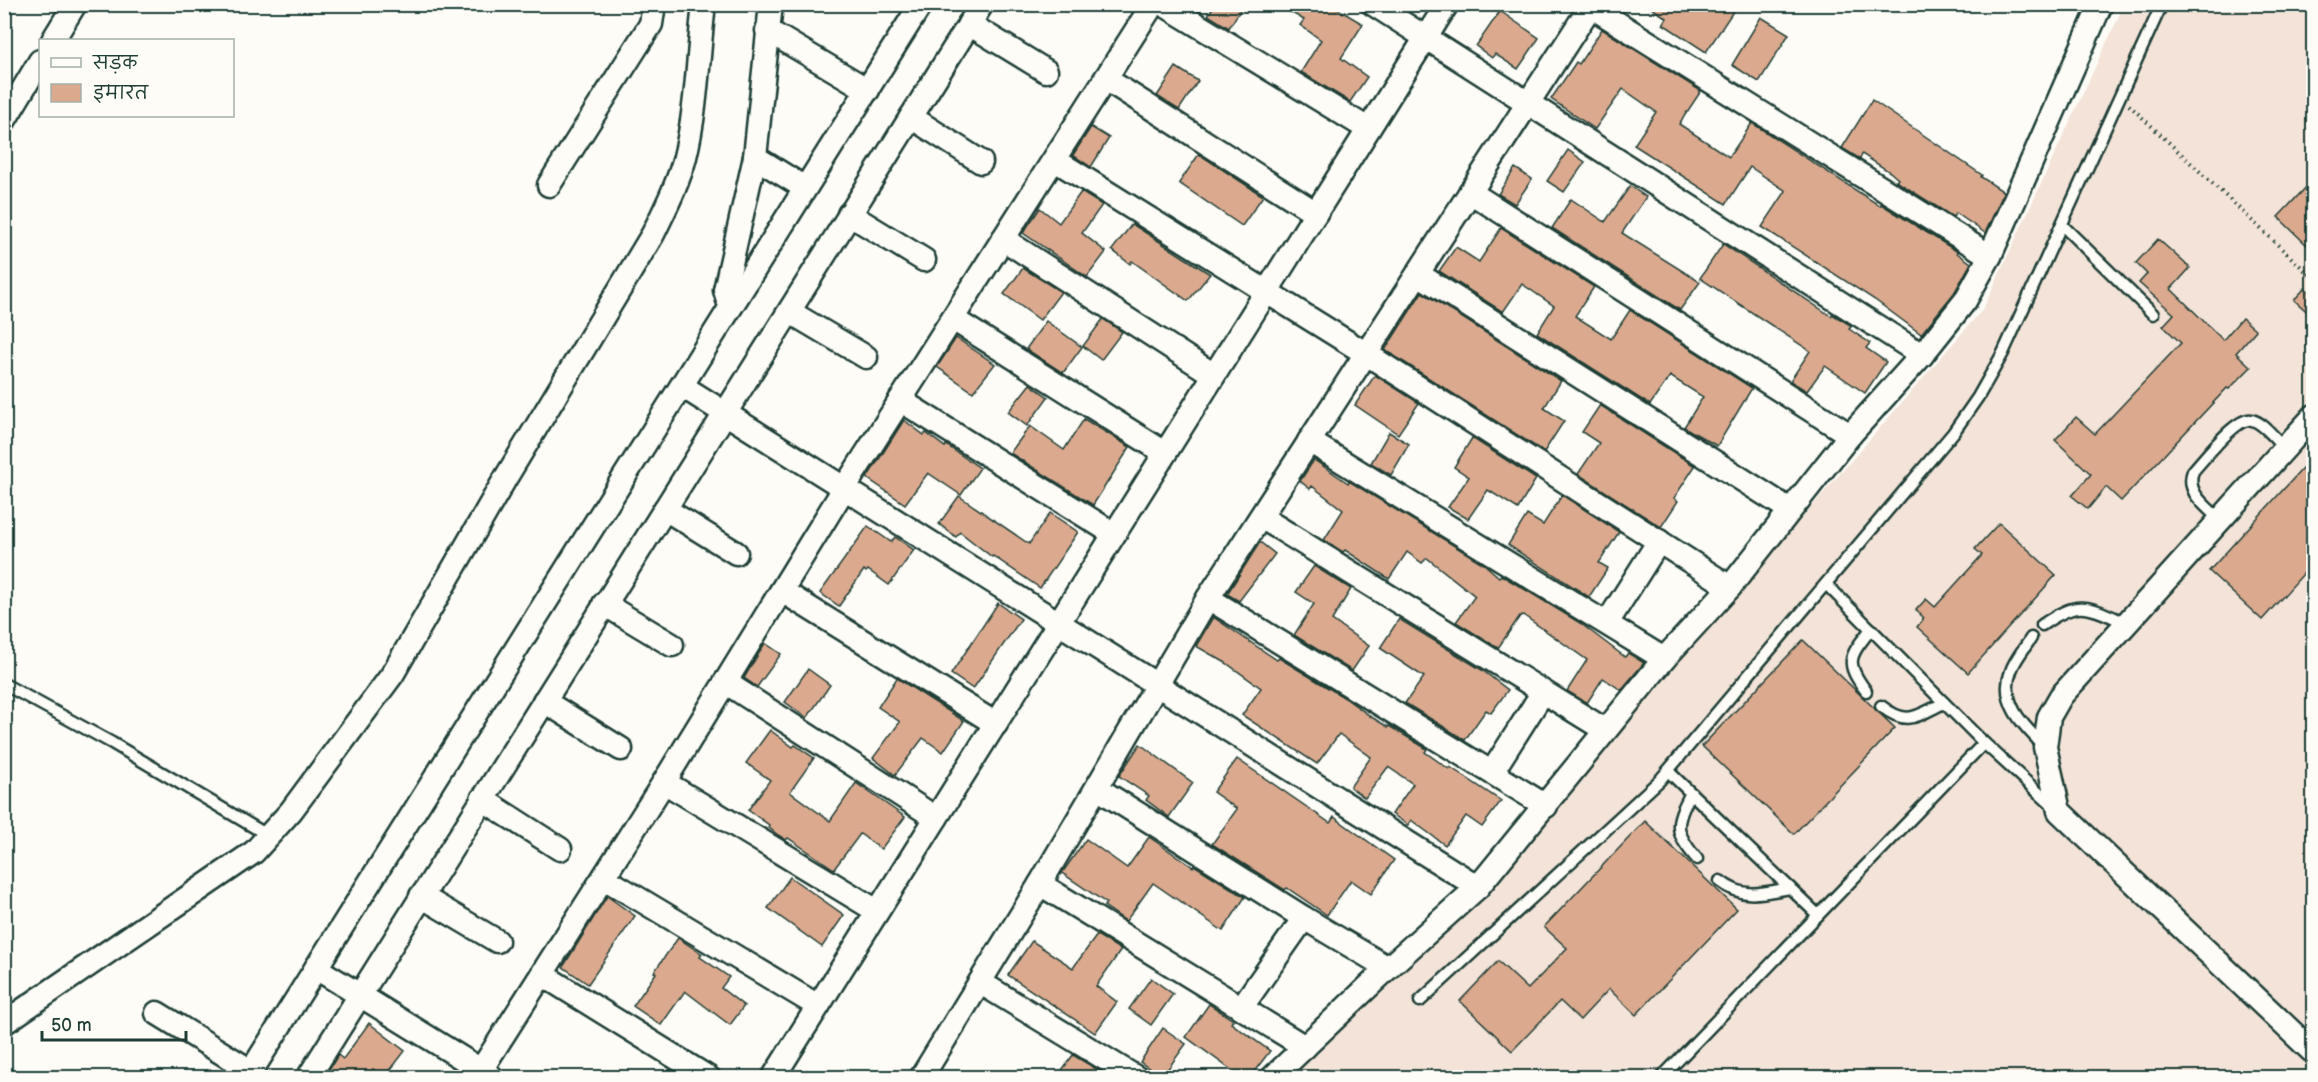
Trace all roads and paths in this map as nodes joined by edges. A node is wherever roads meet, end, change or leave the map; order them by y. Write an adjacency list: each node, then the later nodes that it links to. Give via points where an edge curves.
1 (654, 4): 30 (street, via 651,24)
2 (704, 4): 101 (street, via 685,156 653,234 392,675)
3 (771, 4): 15 (street)
4 (921, 4): 21 (street)
5 (981, 4): 14 (street)
6 (1153, 4): 20 (street)
7 (1163, 4): 26 (street)
8 (1373, 4): 16 (street)
9 (1447, 4): 16 (street)
10 (2102, 4): 37 (street)
11 (2162, 4): 22 (lane)
12 (1590, 5): 23 (street); 37 (street)
13 (70, 6): 17 (street)
14 (969, 24): 19 (street); 25 (street)
15 (767, 30): 21 (street); 27 (street)
16 (1426, 38): 23 (street); 26 (street)
17 (54, 39)
18 (39, 63): 24 (street)
19 (1046, 71)
20 (1106, 79): 28 (street); 33 (street)
21 (868, 90): 31 (street)
22 (2120, 97): 35 (lane); 40 (path)
23 (1529, 103): 32 (street); 47 (street)
24 (7, 111)
25 (911, 117): 29 (street); 34 (street)
26 (1368, 129): 33 (street)
27 (755, 157): 31 (street); 42 (street, via 725,290)
28 (1055, 160): 36 (street); 41 (street)
29 (981, 162)
30 (549, 185)
31 (805, 188): 42 (street)
32 (1470, 192): 39 (street); 54 (street)
33 (1316, 213): 41 (street)
34 (849, 214): 38 (street); 43 (street)
35 (2062, 225): 44 (lane); 66 (lane, via 2003,353 1978,397 1953,433)
36 (1003, 239): 45 (street); 49 (street)
37 (1990, 256): 47 (street, via 1965,301)
38 (924, 260)
39 (1418, 273): 46 (street); 60 (street)
40 (2313, 279)
41 (1267, 291): 46 (street); 49 (street)
42 (732, 305): 50 (street)
43 (790, 312): 48 (street); 52 (street)
44 (2153, 314)
45 (952, 319): 51 (street); 57 (street)
46 (1365, 353): 55 (street); 64 (street)
47 (1922, 355): 54 (street)
48 (866, 357)
49 (1214, 375): 57 (street)
50 (682, 386): 52 (street); 114 (street)
51 (900, 400): 58 (street); 63 (street)
52 (724, 413): 58 (street); 59 (street)
53 (2313, 417): 56 (street)
54 (1850, 435): 60 (street)
55 (1308, 441): 61 (street); 73 (street)
56 (2284, 447): 62 (street); 62 (lane, via 2260,423 2243,420 2193,471 2190,479 2196,497)
57 (1165, 453): 63 (street)
58 (845, 488): 68 (street); 71 (street)
59 (665, 509): 65 (street); 70 (street)
60 (1790, 510): 67 (street)
61 (1261, 517): 69 (street); 83 (street)
62 (2219, 519): 72 (street)
63 (1114, 534): 71 (street)
64 (1659, 541): 67 (street); 73 (street)
65 (736, 553)
66 (1826, 584): 75 (lane); 92 (lane)
67 (1730, 587): 78 (street)
68 (782, 591): 79 (street); 87 (street)
69 (1208, 598): 81 (street); 93 (street)
70 (604, 604): 77 (street); 84 (street)
71 (1059, 622): 81 (street); 87 (street)
72 (2126, 623): 74 (lane, via 2094,609 2077,608 2062,611); 90 (street, via 2061,696 2049,717)
73 (1607, 624): 78 (street)
74 (2042, 625)
75 (1871, 629): 82 (lane, via 1857,647 1851,665); 85 (lane)
76 (2031, 638): 90 (lane, via 2011,671 2008,688 2016,716)
77 (672, 645)
78 (1664, 659): 88 (street)
79 (725, 682): 94 (street); 100 (street)
80 (4, 684): 101 (lane)
81 (1156, 686): 95 (street); 107 (street)
82 (1866, 691)
83 (1543, 692): 88 (street); 93 (street)
84 (544, 701): 91 (street); 97 (street)
85 (1944, 703): 86 (lane, via 1911,718 1894,716); 89 (lane)
86 (1881, 706)
87 (996, 724): 100 (street)
88 (1605, 730): 98 (street)
89 (1984, 743): 99 (lane); 111 (lane)
90 (2045, 747): 99 (street)
91 (621, 749)
92 (1668, 771): 96 (lane); 119 (lane)
93 (1492, 772): 98 (street)
94 (664, 782): 104 (street); 110 (street)
95 (1097, 788): 106 (street); 112 (street)
96 (1691, 793): 103 (lane, via 1682,810 1679,833); 108 (lane)
97 (482, 799): 102 (street); 109 (street)
98 (1546, 806): 107 (street)
99 (2059, 810): 125 (street)
100 (936, 818): 110 (street)
101 (269, 836): 123 (street, via 218,878)
102 (560, 849)
103 (1697, 859)
104 (604, 878): 116 (street); 120 (street)
105 (1720, 881): 108 (lane, via 1742,893)
106 (1040, 884): 117 (street); 121 (street)
107 (1478, 887): 115 (street)
108 (1790, 888): 111 (lane)
109 (421, 896): 113 (street); 118 (street)
110 (876, 911): 120 (street)
111 (1818, 915): 134 (lane)
112 (1304, 918): 115 (street); 121 (street)
113 (497, 942)
114 (316, 968): 118 (street); 126 (street)
115 (1388, 968): 124 (street)
116 (543, 975): 127 (street); 129 (street)
117 (981, 983): 131 (street); 132 (street)
118 (360, 994): 127 (street); 128 (street)
119 (1420, 1001)
120 (818, 1006): 130 (street)
121 (1241, 1008): 124 (street)
122 (157, 1013): 126 (street)
123 (4, 1023)
124 (1305, 1047): 133 (street)
125 (2313, 1053)
126 (249, 1074)
127 (484, 1075)
128 (308, 1077)
129 (709, 1077)
130 (773, 1077)
131 (921, 1077)
132 (1137, 1077)
133 (1272, 1077)
134 (1661, 1077)

